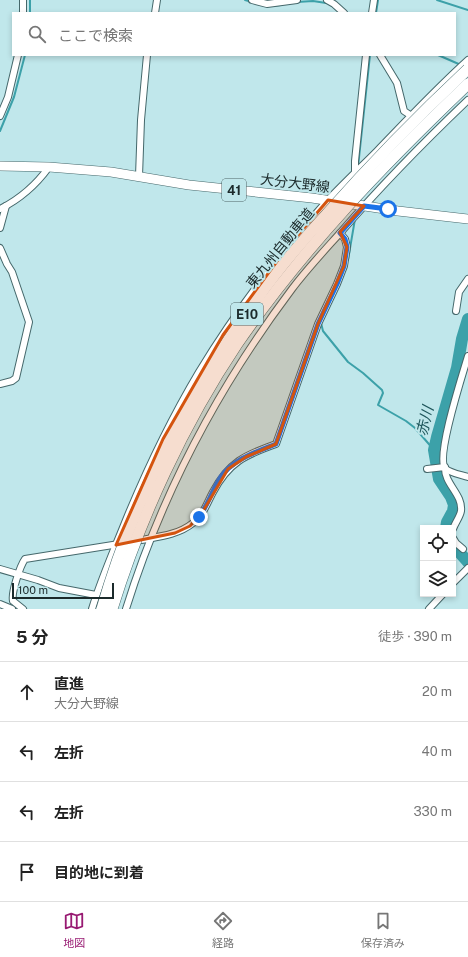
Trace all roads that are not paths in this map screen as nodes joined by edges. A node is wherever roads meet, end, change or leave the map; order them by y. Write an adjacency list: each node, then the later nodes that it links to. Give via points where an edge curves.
1 (23, 0): 7 (street)
2 (157, 0): 8 (street)
3 (252, 0): 4 (street, via 268,4)
4 (297, 0)
5 (327, 0): 9 (street)
6 (374, 0): 10 (street)
7 (22, 12)
8 (155, 12)
9 (343, 12)
10 (372, 12)
11 (18, 56): 20 (street, via 8,97)
12 (147, 56): 24 (street)
13 (366, 56): 23 (street)
14 (381, 56): 19 (street, via 397,83 404,111)
15 (468, 60): 19 (street)
16 (468, 69): 42 (highway, 東九州自動車道 / E10, bridge, via 348,190 296,248 257,299 198,390)
17 (468, 84): 57 (highway, 東九州自動車道 / E10, bridge, via 324,231 281,284 237,345 185,434 165,474 134,545)
18 (468, 100): 27 (street)
19 (410, 115): 23 (street)
20 (0, 116)
21 (0, 166): 22 (main road, 大分大野線 / 41)
22 (49, 167): 24 (main road, 大分大野線 / 41); 26 (street, via 31,189)
23 (355, 173): 25 (street)
24 (139, 176): 25 (main road, 大分大野線 / 41, via 189,185)
25 (328, 200): 27 (main road, 大分大野線 / 41); 42 (street, via 269,271 200,371 141,486)
26 (6, 206): 28 (street); 30 (street)
27 (364, 206): 29 (main road, 大分大野線 / 41); 31 (street)
28 (0, 209)
29 (468, 219)
30 (0, 228)
31 (340, 233): 41 (street, via 292,289 227,383 189,452); 41 (street, via 347,247 344,266 318,324 276,444 246,457 224,472 202,513 193,523 175,533)
32 (0, 248): 36 (street, via 12,272 29,322 16,378)
33 (468, 279): 34 (street, via 459,292)
34 (456, 311)
35 (468, 356): 37 (street, via 445,437)
36 (0, 384)
37 (445, 467): 38 (street); 39 (street); 40 (street, via 446,477 460,504 460,514)
38 (427, 469)
39 (468, 477)
40 (455, 525)
41 (151, 538): 42 (street); 58 (street)
42 (120, 543): 47 (street, via 27,558); 49 (street); 55 (highway, bridge); 56 (highway, 東九州自動車道 / E10, bridge)
43 (456, 543): 44 (street)
44 (463, 549)
45 (468, 568): 48 (street)
46 (0, 569): 47 (street)
47 (19, 574): 49 (street, via 63,589); 53 (street, via 12,600)
48 (456, 580)
49 (96, 595): 54 (street)
50 (440, 597): 59 (street)
51 (0, 604): 52 (street)
52 (12, 609)
53 (24, 609)
54 (92, 609)
55 (98, 609)
56 (102, 609)
57 (112, 609)
58 (126, 609)
59 (429, 609)

